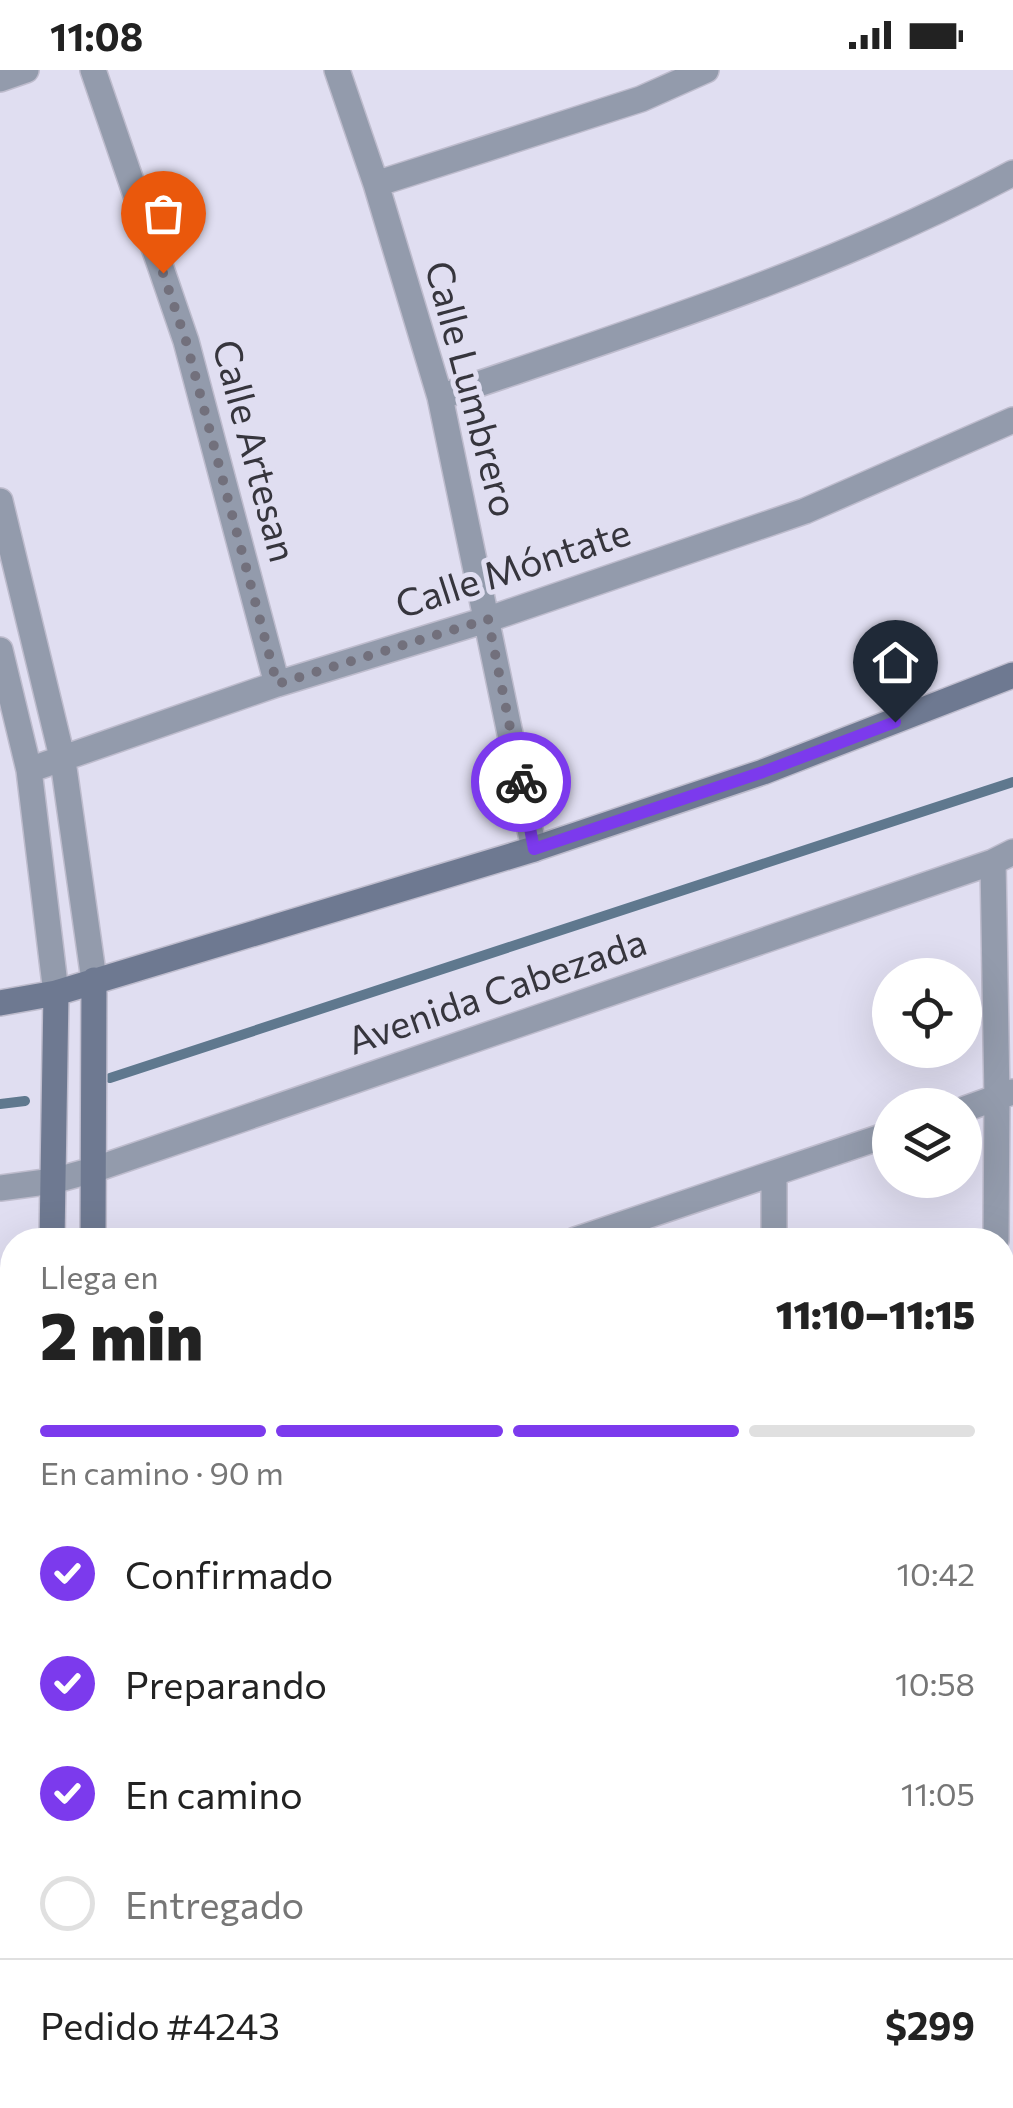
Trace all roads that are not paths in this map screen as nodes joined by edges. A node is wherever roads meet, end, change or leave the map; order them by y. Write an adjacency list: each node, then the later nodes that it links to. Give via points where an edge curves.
1 (26, 70): 5 (street)
2 (93, 70): 14 (street, Calle Artesan, via 186,341)
3 (337, 70): 7 (street, Calle Lumbrero)
4 (706, 70): 7 (street, via 640,99)
5 (0, 79)
6 (1013, 173): 8 (street, via 944,210 733,298)
7 (376, 184): 8 (street, Calle Lumbrero)
8 (440, 398): 11 (street, Calle Lumbrero)
9 (1013, 420): 11 (street, Calle Móntate, via 805,511)
10 (0, 500): 15 (street)
11 (488, 619): 14 (street, Calle Móntate); 17 (street, Calle Lumbrero)
12 (0, 650): 16 (street)
13 (1013, 675): 17 (main road, via 763,772)
14 (277, 684): 15 (street, Calle Móntate)
15 (62, 761): 16 (street, Calle Móntate); 19 (street)
16 (29, 770): 20 (street)
17 (534, 849): 19 (main road)
18 (1003, 857): 22 (street); 24 (street, Avenida Cabezada)
19 (94, 980): 20 (main road); 24 (main road)
20 (56, 993): 21 (main road); 26 (main road)
21 (0, 1004)
22 (1005, 1095): 32 (street)
23 (872, 1140): 25 (street)
24 (93, 1170): 26 (street, Avenida Cabezada); 29 (main road)
25 (774, 1174): 30 (street); 31 (street)
26 (52, 1181): 27 (street, Avenida Cabezada); 28 (main road)
27 (0, 1188)
28 (52, 1228)
29 (93, 1228)
30 (610, 1228)
31 (774, 1228)
32 (997, 1228)

